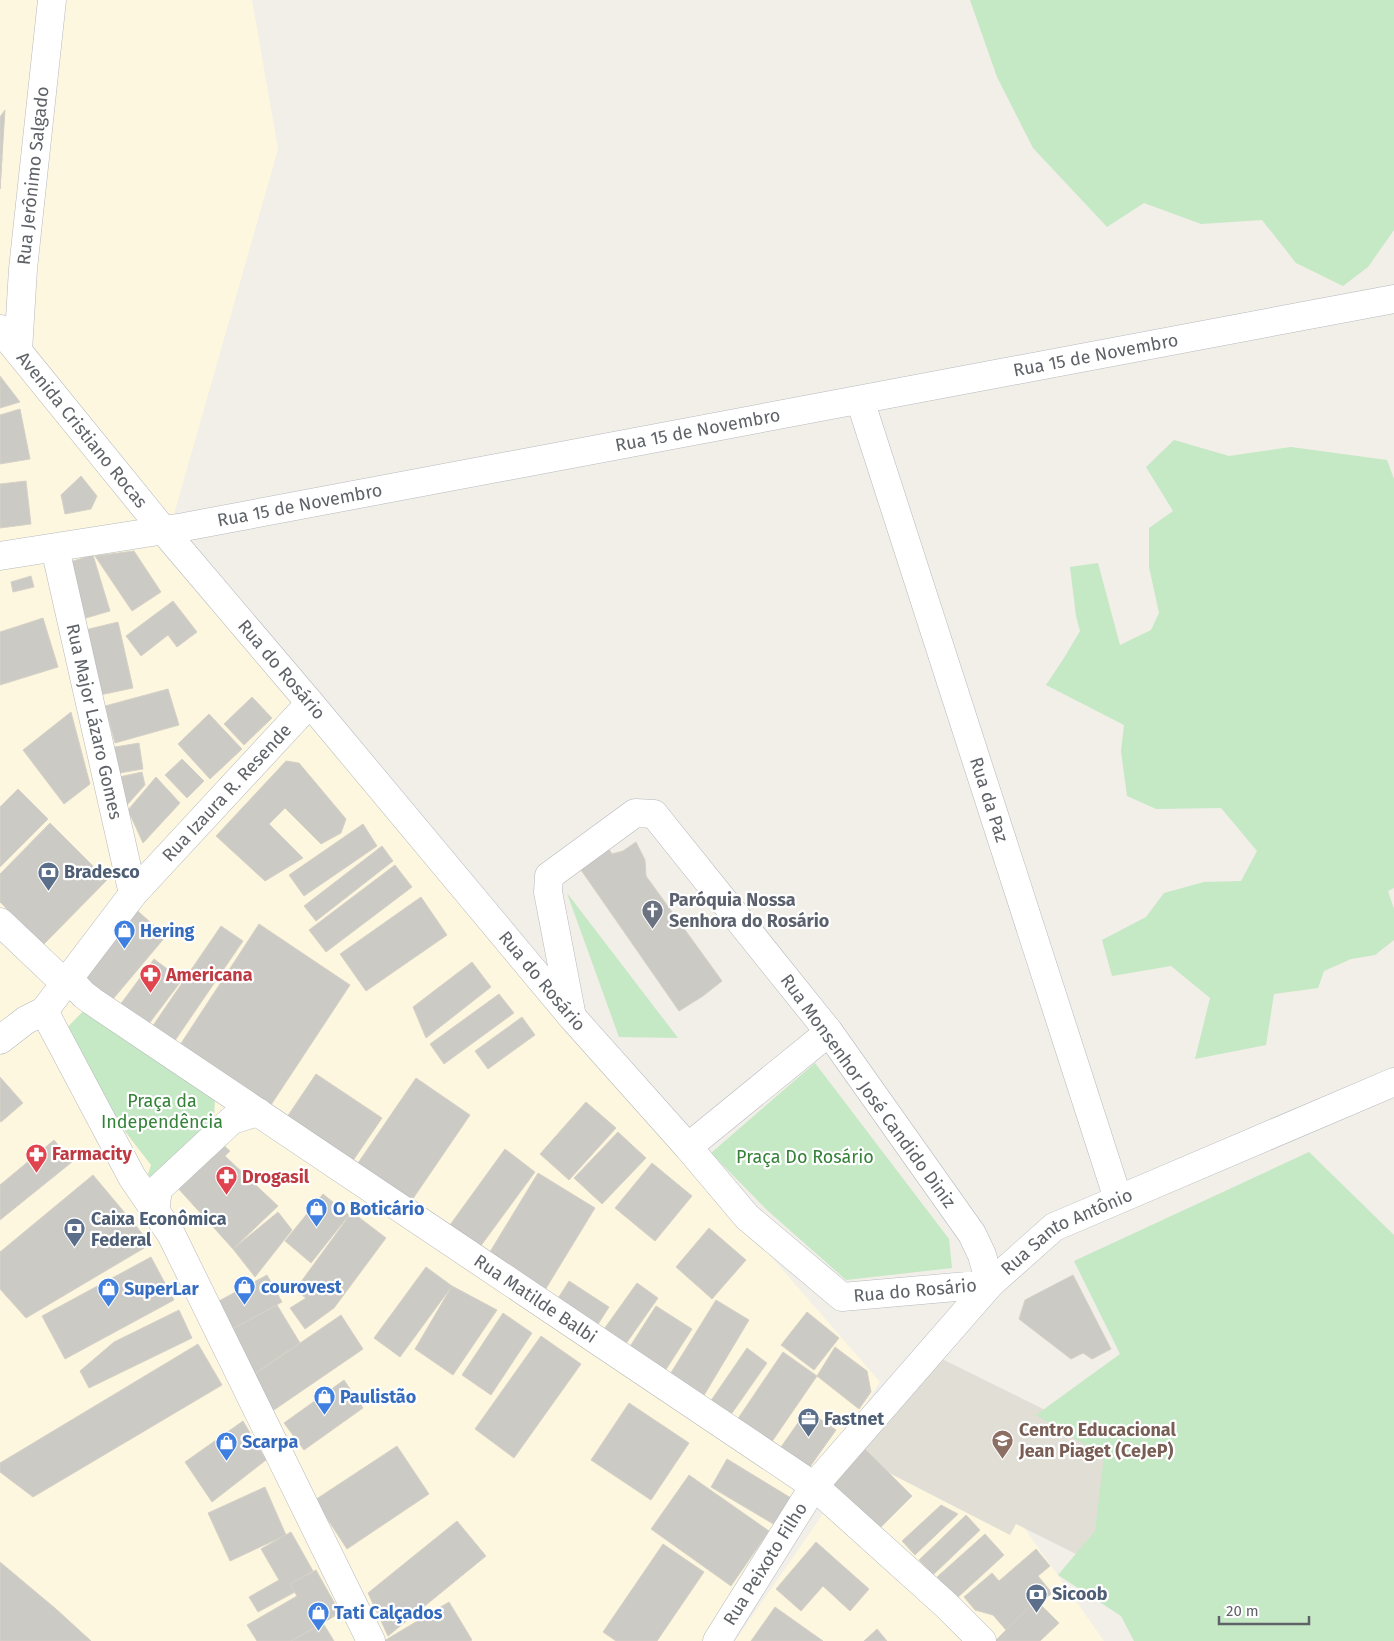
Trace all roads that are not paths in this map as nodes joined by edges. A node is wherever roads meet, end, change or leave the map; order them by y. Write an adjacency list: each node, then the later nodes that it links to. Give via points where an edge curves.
1 (52, 0): 4 (street, Rua Jerônimo Salgado, via 23,269)
2 (1394, 299): 5 (street, Rua 15 de Novembro)
3 (0, 329): 4 (street, Avenida Cristiano Rocas)
4 (18, 351): 6 (street, Avenida Cristiano Rocas)
5 (860, 400): 6 (street, Rua 15 de Novembro); 22 (street, Rua da Paz)
6 (164, 531): 7 (street, Rua 15 de Novembro); 9 (street, Rua do Rosário)
7 (55, 548): 8 (street, Rua 15 de Novembro); 10 (street, Rua Major Lázaro Gomes)
8 (0, 556)
9 (310, 703): 10 (street, Rua Izaura R. Resende); 14 (street, Rua do Rosário)
10 (133, 894): 12 (street, Rua Izaura R. Resende)
11 (0, 922): 12 (street, via 57,976)
12 (69, 979): 13 (street, Rua Izaura R. Resende); 18 (street, via 84,995)
13 (44, 1011): 16 (street); 21 (street)
14 (572, 1017): 15 (street, Rua Monsenhor José Candido Diniz, via 548,892 549,876 635,813 654,814); 20 (street, Rua do Rosário)
15 (830, 1032): 20 (street); 24 (street, Rua Monsenhor José Candido Diniz, via 972,1234)
16 (0, 1040)
17 (1394, 1082): 22 (street, Rua Santo Antônio)
18 (230, 1093): 19 (street); 21 (street, via 230,1116 156,1186)
19 (258, 1112): 23 (street, via 232,1120 158,1189); 25 (street, Rua Matilde Balbi)
20 (688, 1147): 24 (street, Rua do Rosário, via 747,1217 842,1297)
21 (132, 1177): 23 (street)
22 (1118, 1199): 24 (street, Rua Santo Antônio, via 1054,1227)
23 (155, 1212): 26 (street, via 171,1234)
24 (990, 1284): 25 (street, Rua Santo Antônio)
25 (814, 1486): 27 (street, Rua Peixoto Filho); 28 (street, Rua Matilde Balbi)
26 (371, 1641)
27 (717, 1641)
28 (982, 1641)

